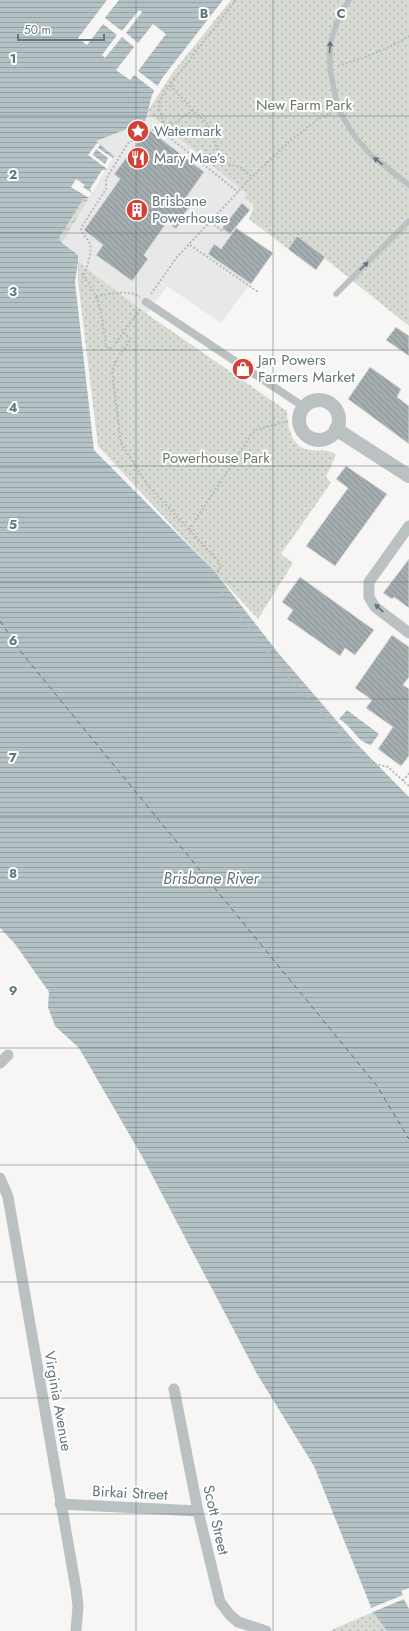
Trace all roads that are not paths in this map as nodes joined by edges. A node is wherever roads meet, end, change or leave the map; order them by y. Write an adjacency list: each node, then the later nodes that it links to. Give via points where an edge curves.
1 (349, 0): 2 (lane, one-way to 1, via 372,156 355,137 338,109 330,69 330,44 339,16)
2 (409, 185)
3 (409, 221): 4 (lane, one-way to 3)
4 (336, 294)
5 (146, 302): 6 (street)
6 (304, 407): 7 (street, via 315,400 327,402 336,410); 7 (street, via 299,419 303,432 308,436 327,438)
7 (336, 429): 8 (street)
8 (409, 476)
9 (409, 526): 10 (street, one-way to 9, via 375,607 369,597 370,582)
10 (409, 633)
11 (8, 1055): 12 (street)
12 (0, 1063)
13 (0, 1178): 15 (street, Virginia Avenue, via 8,1197)
14 (174, 1390): 16 (street, Scott Street)
15 (60, 1504): 16 (street, Birkai Street); 17 (street, Virginia Avenue, via 76,1590)
16 (198, 1511): 18 (street, Scott Street, via 220,1602 238,1622)
17 (76, 1631)
18 (266, 1631)

